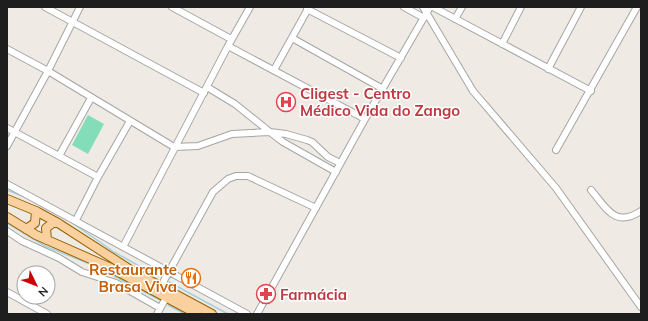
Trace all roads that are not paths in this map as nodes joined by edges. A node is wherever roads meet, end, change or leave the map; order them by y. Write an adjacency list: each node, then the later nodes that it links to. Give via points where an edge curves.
1 (45, 7): 14 (street)
2 (79, 7): 14 (street)
3 (172, 7): 16 (street)
4 (250, 7): 16 (street)
5 (404, 7): 12 (street)
6 (423, 7): 12 (street)
7 (462, 7): 13 (street)
8 (521, 7): 17 (street)
9 (581, 7): 21 (street)
10 (637, 7): 26 (street)
11 (308, 8): 15 (street); 20 (street)
12 (428, 11): 13 (street); 20 (street); 61 (street, via 473,91 556,188)
13 (455, 19): 17 (street)
14 (72, 23): 23 (street); 25 (street)
15 (292, 38): 22 (street); 24 (street)
16 (231, 39): 18 (street)
17 (502, 44): 21 (street)
18 (228, 46): 22 (street); 25 (street)
19 (7, 49): 23 (street)
20 (401, 58): 24 (street)
21 (548, 69): 26 (street)
22 (274, 70): 28 (street)
23 (48, 71): 27 (street); 31 (street)
24 (383, 89): 28 (street)
25 (206, 90): 32 (street, via 235,104); 35 (street)
26 (591, 91): 36 (street)
27 (91, 98): 29 (street); 37 (street)
28 (365, 119): 41 (street)
29 (130, 121): 35 (street); 44 (street)
30 (7, 128): 31 (street)
31 (15, 132): 33 (street); 37 (street)
32 (270, 132): 34 (street, via 307,140); 35 (street, via 232,134 198,146); 40 (street)
33 (7, 146)
34 (316, 146): 38 (street); 39 (street)
35 (174, 148): 57 (street)
36 (556, 150)
37 (59, 156): 44 (street)
38 (320, 157): 39 (street); 40 (street); 42 (street)
39 (328, 157): 41 (street)
40 (310, 158): 42 (street)
41 (340, 163): 43 (street)
42 (322, 164): 43 (street)
43 (336, 172): 48 (street)
44 (98, 177): 52 (street)
45 (7, 184): 52 (street)
46 (591, 190): 50 (street, via 612,214 619,218 629,218)
47 (7, 199): 49 (main road)
48 (316, 208): 58 (street, via 248,176 228,179 213,192); 66 (street)
49 (36, 211): 53 (main road); 54 (main road, via 35,223)
50 (641, 211)
51 (7, 218): 54 (main road)
52 (76, 220): 57 (street)
53 (58, 223): 56 (main road, via 46,228); 58 (main road, via 114,260)
54 (26, 229): 56 (main road)
55 (7, 231): 60 (street, via 82,272 116,283)
56 (47, 240): 60 (main road, via 112,268)
57 (123, 247): 58 (street)
58 (165, 279): 64 (main road); 65 (street)
59 (7, 292): 62 (street)
60 (162, 305): 63 (main road)
61 (641, 307)
62 (47, 314)
63 (197, 314)
64 (212, 314)
65 (247, 314)
66 (257, 314)

